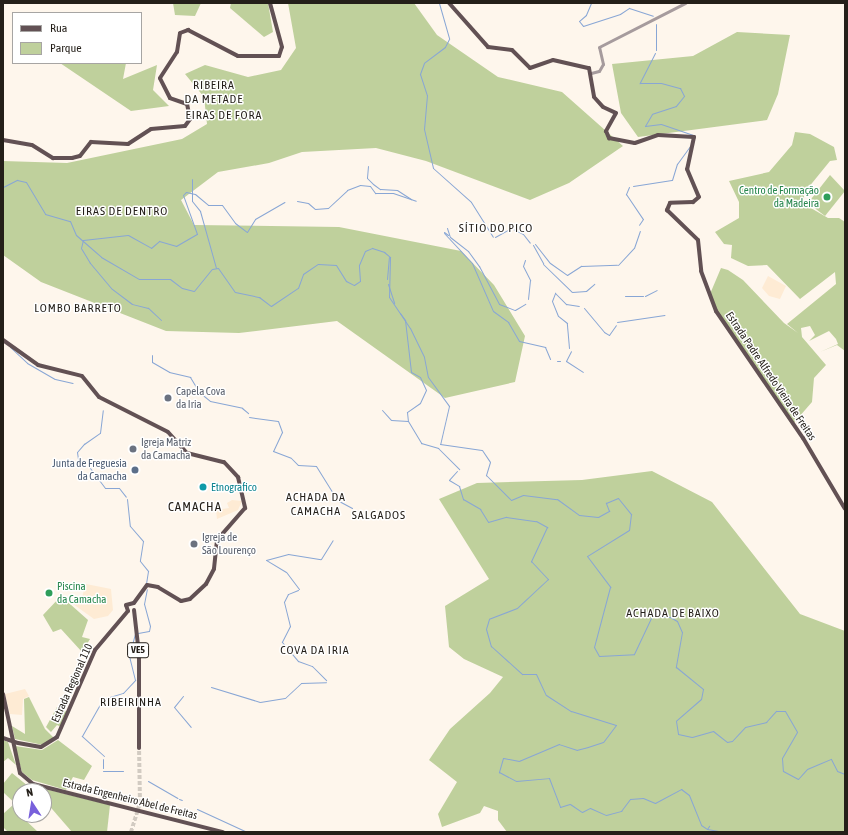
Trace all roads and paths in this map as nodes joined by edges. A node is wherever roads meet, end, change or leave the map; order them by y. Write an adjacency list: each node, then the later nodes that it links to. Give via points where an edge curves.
1 (270, 3): 5 (main road, via 282,47 279,56 238,56 188,30 180,33 177,52 160,78 170,98 187,104 190,119 185,126 151,129 128,144 90,142 76,158 53,158 32,145)
2 (449, 3): 4 (main road, via 462,21 491,49 512,50 533,68 553,60 587,67)
3 (685, 3): 4 (street, via 599,47 603,64 599,70)
4 (591, 73): 7 (main road, Estrada Padre Alfredo Vieira de Freitas, via 594,97 603,107 616,113 606,131 609,138 635,143 658,134 695,138 687,169 699,197 693,202 670,203 667,210 698,240 700,268 716,312 803,438)
5 (3, 140)
6 (3, 340): 8 (main road, via 38,365 82,376 99,398 168,432 187,453 219,460 235,472 245,508 217,540 210,578 185,601 173,598 153,585 141,589)
7 (845, 509)
8 (134, 603): 9 (main road); 10 (main road, Estrada Regional 110, via 126,605)
9 (134, 610): 10 (main road); 13 (main road, VE5, via 137,619)
10 (128, 611): 12 (main road, Estrada Regional 110, bridge, via 95,650 58,737 41,747)
11 (3, 694): 14 (main road, Estrada Engenheiro Abel de Freitas, via 20,773 33,784)
12 (3, 738)
13 (139, 748)
14 (223, 832)

